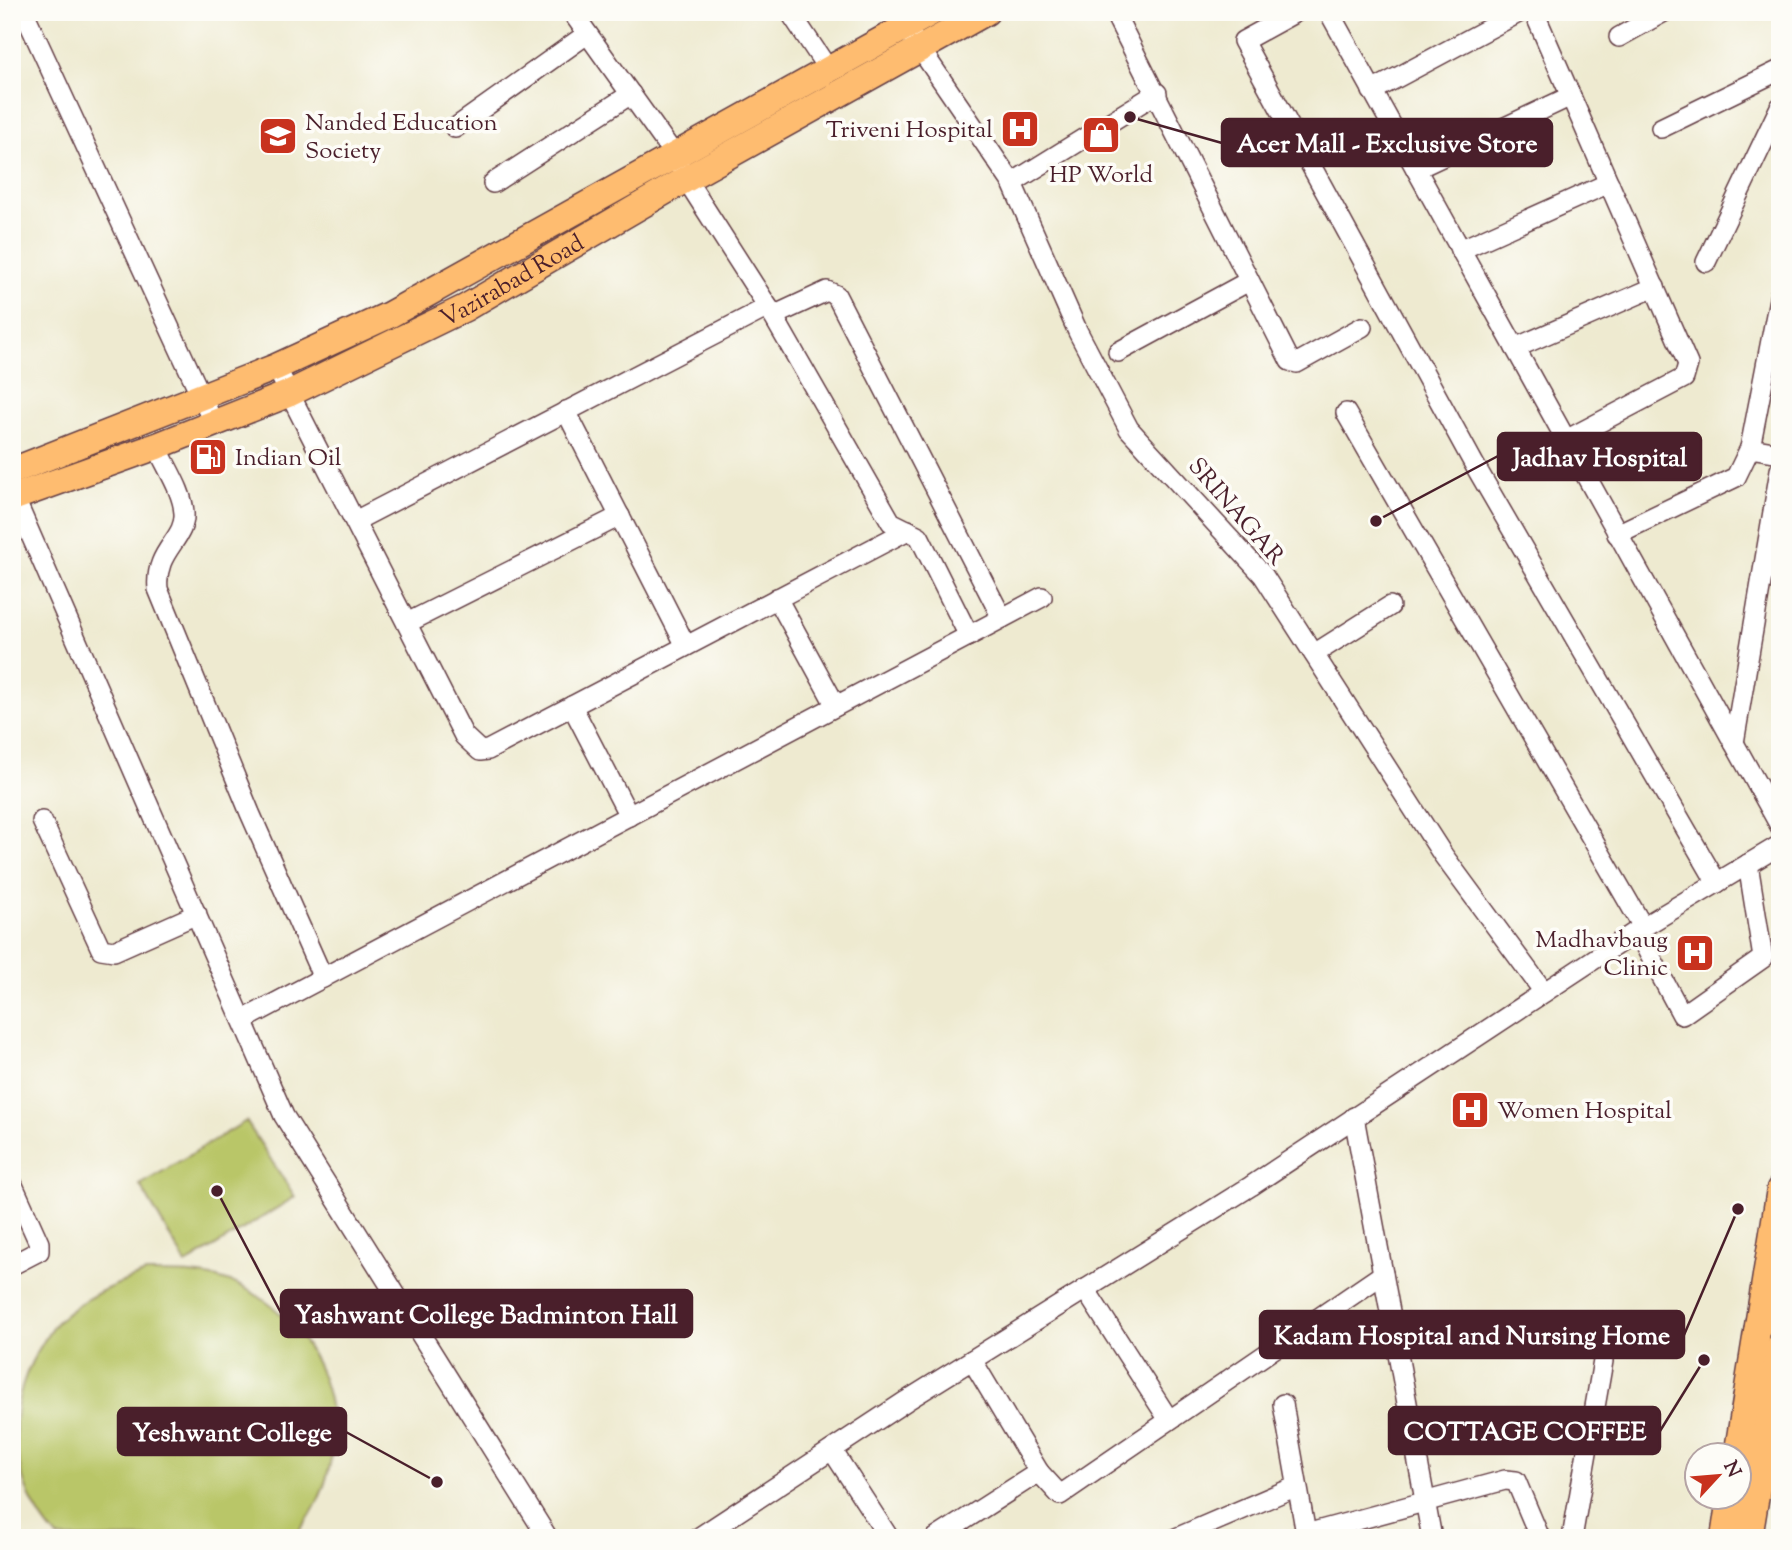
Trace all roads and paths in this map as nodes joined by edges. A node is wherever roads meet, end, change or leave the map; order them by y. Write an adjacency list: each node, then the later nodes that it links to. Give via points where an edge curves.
1 (24, 12): 41 (street)
2 (572, 12): 13 (street)
3 (790, 12): 16 (street)
4 (932, 12): 12 (main road, Vazirabad Road)
5 (986, 12): 15 (main road, Vazirabad Road)
6 (1114, 12): 19 (street)
7 (1296, 12): 72 (street, via 1243,41 1474,464)
8 (1329, 12): 18 (street)
9 (1520, 12): 18 (street)
10 (1534, 12): 21 (street)
11 (1664, 12): 14 (street)
12 (900, 20): 15 (street, SRINAGAR); 16 (main road, Vazirabad Road)
13 (587, 34): 20 (street); 23 (street)
14 (1619, 37)
15 (920, 49): 25 (main road, Vazirabad Road); 28 (street, SRINAGAR)
16 (828, 69): 25 (main road, Vazirabad Road)
17 (1780, 70): 24 (street)
18 (1373, 91): 26 (street)
19 (1157, 93): 28 (street); 32 (street)
20 (631, 94): 25 (street); 27 (street)
21 (1571, 96): 26 (street); 29 (street)
22 (1780, 107): 31 (street)
23 (455, 128)
24 (1661, 128)
25 (681, 167): 35 (street); 39 (main road, Vazirabad Road); 40 (main road, Vazirabad Road, via 465,308)
26 (1416, 169): 30 (street)
27 (493, 183)
28 (1012, 183): 63 (street, SRINAGAR, via 1078,332 1129,429 1263,575)
29 (1609, 183): 30 (street); 33 (street)
30 (1460, 250): 37 (street)
31 (1706, 262)
32 (1249, 281): 36 (street, via 1293,363); 38 (street)
33 (1655, 287): 37 (street); 45 (street, via 1688,364 1684,378)
34 (1780, 293): 47 (street)
35 (771, 311): 42 (street); 54 (street, via 891,522); 59 (street, via 827,291 836,295)
36 (1362, 327)
37 (1515, 348): 45 (street)
38 (1118, 352)
39 (276, 367): 40 (street); 41 (main road, Vazirabad Road)
40 (288, 394): 44 (main road, Vazirabad Road); 53 (street)
41 (202, 397): 44 (street); 50 (main road, Vazirabad Road)
42 (566, 411): 52 (street); 53 (street)
43 (1346, 413): 74 (street)
44 (214, 424): 46 (main road, Vazirabad Road)
45 (1566, 440): 55 (street)
46 (156, 446): 51 (main road, Vazirabad Road); 75 (street, via 184,513 181,528 159,563 158,589)
47 (1750, 448): 48 (street); 55 (street, via 1736,477)
48 (1780, 453)
49 (1780, 470): 66 (street)
50 (12, 471)
51 (13, 496): 73 (street)
52 (620, 516): 60 (street); 62 (street)
53 (355, 521): 60 (street)
54 (908, 530): 57 (street); 61 (street, via 919,536)
55 (1617, 534): 66 (street)
56 (1042, 597): 59 (street)
57 (777, 598): 62 (street); 65 (street)
58 (1390, 606): 63 (street)
59 (1002, 618): 61 (street)
60 (407, 623): 64 (street, via 464,736 480,751)
61 (969, 636): 65 (street)
62 (686, 646): 64 (street)
63 (1314, 654): 76 (street, SRINAGAR, via 1443,855)
64 (572, 706): 67 (street)
65 (836, 706): 67 (street)
66 (1734, 743): 69 (street)
67 (629, 816): 75 (street)
68 (42, 821): 73 (street, via 101,949 114,951)
69 (1780, 826)
70 (1780, 845): 71 (street)
71 (1748, 864): 72 (street); 74 (street, via 1763,958 1682,1015)
72 (1717, 883): 74 (street)
73 (197, 914): 77 (street)
74 (1640, 929): 76 (street)
75 (323, 978): 77 (street)
76 (1544, 992): 78 (street)
77 (243, 1020): 98 (street, via 284,1116)
78 (1354, 1118): 82 (street); 83 (street)
79 (12, 1183): 81 (street, via 39,1242 39,1251)
80 (1780, 1189): 84 (main road)
81 (12, 1265)
82 (1383, 1274): 90 (street); 95 (street)
83 (1085, 1289): 87 (street); 90 (street)
84 (1763, 1290): 85 (street); 91 (main road)
85 (1780, 1311)
86 (1780, 1346): 107 (main road)
87 (972, 1360): 92 (street); 93 (street)
88 (1602, 1361): 105 (street)
89 (1283, 1404): 94 (street)
90 (1169, 1420): 93 (street, via 1060,1494)
91 (1739, 1442)
92 (832, 1450): 99 (street); 100 (street)
93 (1039, 1472): 101 (street)
94 (1297, 1486): 97 (street); 102 (street)
95 (1425, 1502): 97 (street); 103 (street); 104 (street, via 1516,1481)
96 (1728, 1512): 106 (main road)
97 (1306, 1536)
98 (548, 1538)
99 (698, 1538)
100 (889, 1538)
101 (936, 1538)
102 (1176, 1538)
103 (1432, 1538)
104 (1540, 1538)
105 (1572, 1538)
106 (1724, 1538)
107 (1749, 1538)

